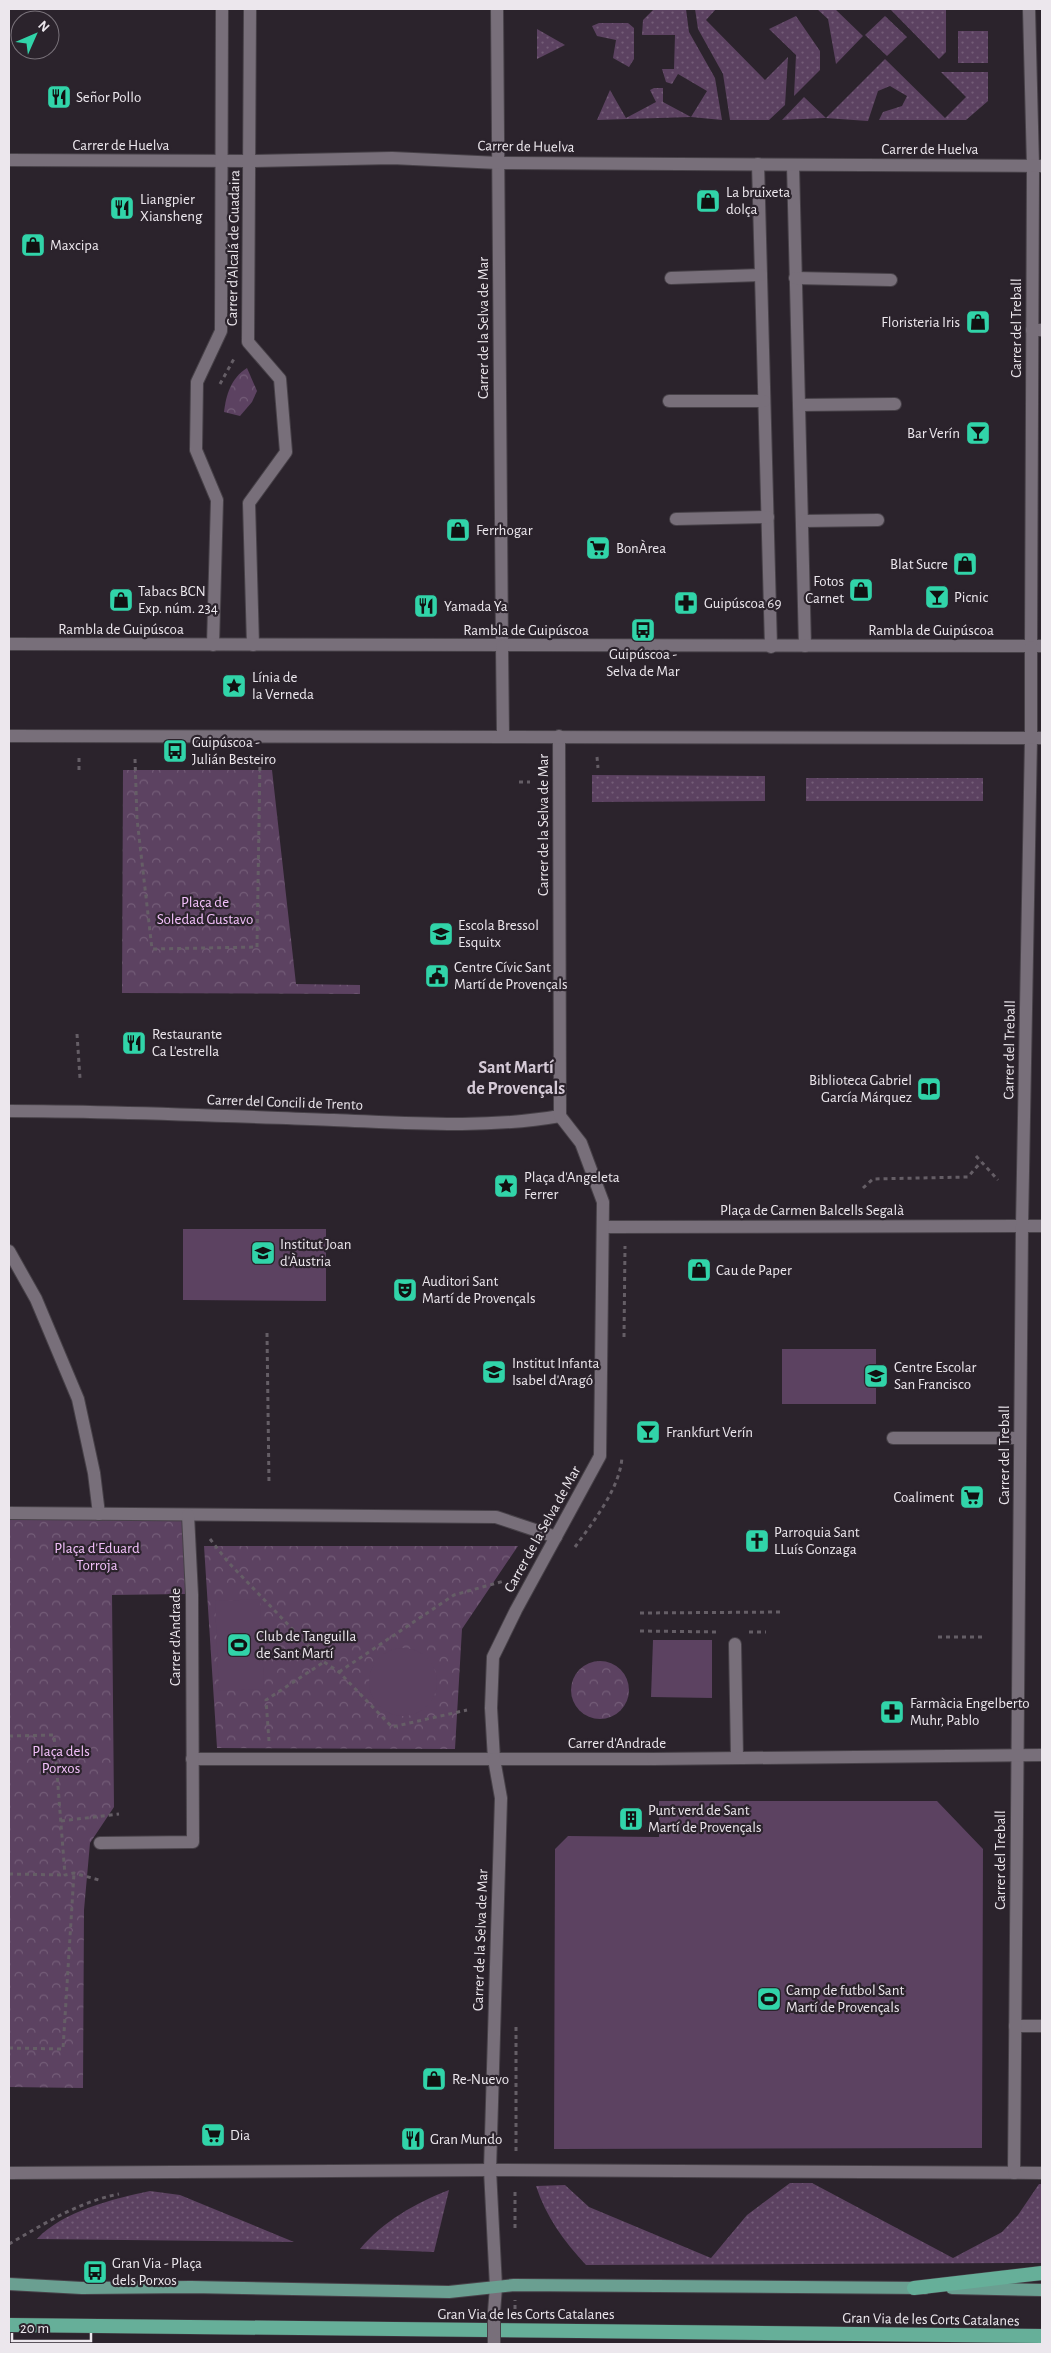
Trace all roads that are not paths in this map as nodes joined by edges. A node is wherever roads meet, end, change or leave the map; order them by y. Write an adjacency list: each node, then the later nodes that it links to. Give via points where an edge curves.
1 (222, 9): 6 (street, Carrer d'Alcalá de Guadaira)
2 (250, 9): 7 (street, Carrer d'Alcalá de Guadaira)
3 (497, 9): 8 (street, Carrer de la Selva de Mar)
4 (1029, 9): 11 (street, Carrer del Treball)
5 (9, 160): 6 (street, Carrer de Huelva)
6 (222, 162): 7 (street, Carrer de Huelva); 26 (street, Carrer d'Alcalá de Guadaira, via 221,331 197,382 196,450 217,500)
7 (250, 162): 8 (street, Carrer de Huelva, via 392,158); 27 (street, Carrer d'Alcalá de Guadaira, via 248,342 280,379 286,452 249,503)
8 (499, 163): 9 (street, Carrer de Huelva); 28 (street, Carrer de la Selva de Mar)
9 (758, 164): 10 (street, Carrer de Huelva); 12 (street)
10 (793, 165): 11 (street, Carrer de Huelva); 14 (street)
11 (1037, 166): 16 (street, Carrer del Treball)
12 (761, 275): 13 (street); 17 (street)
13 (671, 278)
14 (796, 278): 15 (street); 20 (street)
15 (891, 280)
16 (1037, 330): 30 (street, Carrer del Treball)
17 (764, 400): 18 (street); 21 (street)
18 (669, 401)
19 (895, 404): 20 (street)
20 (799, 405): 24 (street)
21 (768, 517): 22 (street); 31 (street)
22 (676, 519)
23 (878, 520): 24 (street)
24 (802, 521): 29 (street)
25 (9, 644): 26 (street, Rambla de Guipúscoa)
26 (213, 645): 27 (street, Rambla de Guipúscoa)
27 (253, 645): 28 (street, Rambla de Guipúscoa)
28 (502, 646): 31 (street, Rambla de Guipúscoa); 33 (street, Carrer de la Selva de Mar)
29 (805, 646): 30 (street, Rambla de Guipúscoa); 31 (street, Rambla de Guipúscoa)
30 (1037, 646): 35 (street, Carrer del Treball)
31 (771, 647)
32 (9, 736): 33 (street)
33 (503, 736): 34 (street)
34 (559, 736): 35 (street); 37 (street, Carrer de la Selva de Mar)
35 (1037, 738): 38 (street, Carrer del Treball)
36 (9, 1111): 37 (street, Carrer del Concili de Trento, via 458,1124)
37 (560, 1116): 40 (street, Carrer de la Selva de Mar, via 581,1143 603,1202)
38 (1022, 1226): 39 (street); 40 (street, Plaça de Carmen Balcells Segalà); 43 (street, Carrer del Treball)
39 (1042, 1226)
40 (603, 1227): 47 (street, Carrer de la Selva de Mar, via 600,1456)
41 (9, 1251): 45 (street, via 36,1299 78,1399)
42 (893, 1438): 43 (street)
43 (1020, 1438): 49 (street, Carrer del Treball)
44 (9, 1513): 45 (street)
45 (99, 1514): 46 (street)
46 (188, 1515): 47 (street, via 496,1517); 52 (street, Carrer d'Andrade, via 192,1595)
47 (556, 1537): 53 (street, Carrer de la Selva de Mar, via 493,1657)
48 (735, 1644): 51 (street)
49 (1018, 1755): 50 (street, Carrer d'Andrade); 51 (street, Carrer d'Andrade); 55 (street, Carrer del Treball)
50 (1042, 1755)
51 (737, 1757): 53 (street, Carrer d'Andrade)
52 (192, 1759): 53 (street, Carrer d'Andrade); 54 (street, Carrer d'Andrade, via 193,1842)
53 (494, 1759): 57 (street, Carrer de la Selva de Mar, via 501,1798)
54 (100, 1843)
55 (1015, 2026): 56 (street); 59 (street, Carrer del Treball)
56 (1042, 2026)
57 (490, 2170): 58 (street); 59 (street); 63 (street, Carrer de la Selva de Mar)
58 (9, 2173)
59 (1014, 2173): 60 (street)
60 (1042, 2173)
61 (1042, 2272): 64 (highway)
62 (9, 2284): 63 (main road, via 82,2288 448,2292)
63 (496, 2287): 64 (main road, via 712,2285); 68 (street, Carrer de la Selva de Mar, bridge)
64 (914, 2288): 65 (main road)
65 (1042, 2290)
66 (9, 2326): 67 (highway, Gran Via de les Corts Catalanes)
67 (1042, 2336)
68 (494, 2344)

